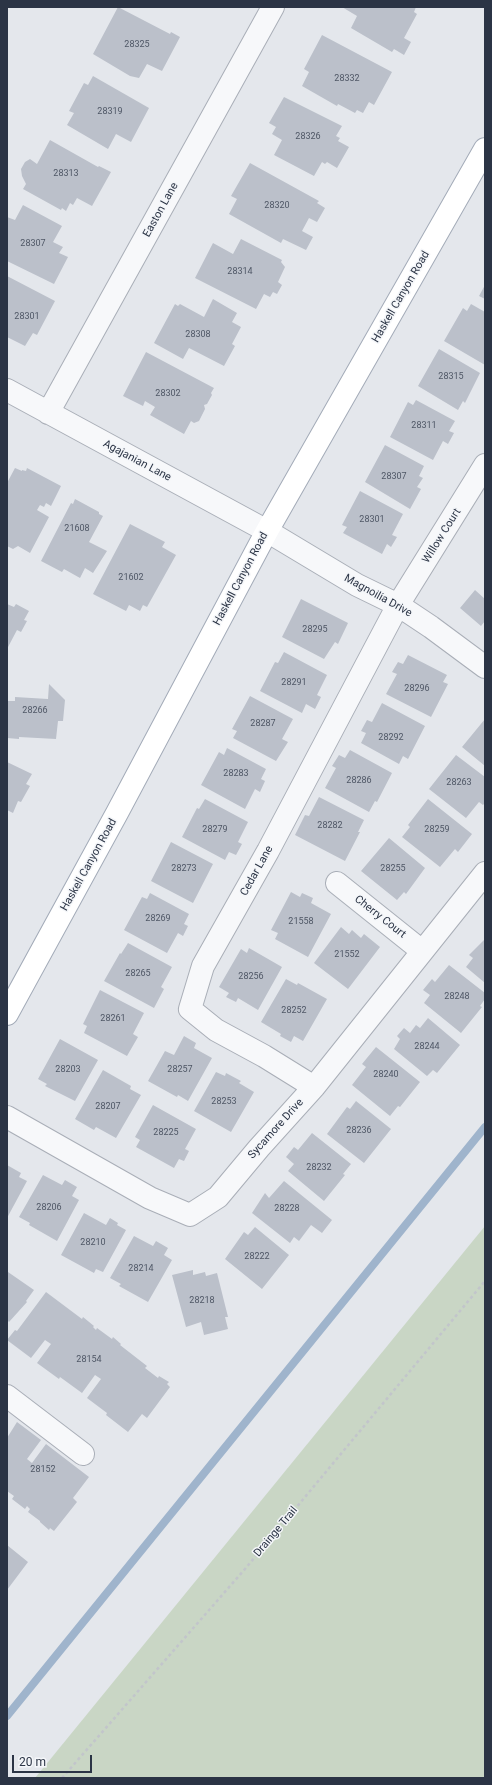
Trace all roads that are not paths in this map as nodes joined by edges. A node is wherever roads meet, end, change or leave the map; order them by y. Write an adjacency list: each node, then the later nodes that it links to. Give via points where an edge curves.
1 (273, 7): 4 (street, Easton Lane)
2 (485, 149): 6 (main road, Haskell Canyon Road)
3 (7, 390): 4 (street, Agajanian Lane)
4 (48, 413): 6 (street, Agajanian Lane)
5 (485, 465): 7 (street, Willow Court)
6 (267, 531): 7 (street, Magnoilia Drive, via 357,585); 12 (main road, Haskell Canyon Road)
7 (398, 605): 8 (street, Magnoilia Drive); 13 (street, Cedar Lane, via 268,852 203,966 190,1009 216,1030)
8 (485, 667)
9 (485, 873): 11 (street, Sycamore Drive)
10 (337, 883): 11 (street, Cherry Court)
11 (422, 951): 13 (street, Sycamore Drive)
12 (7, 1014)
13 (314, 1087): 14 (street, Sycamore Drive, via 258,1148 218,1197 190,1215 150,1198)
14 (7, 1117)
15 (7, 1396): 16 (street)
16 (83, 1454)

